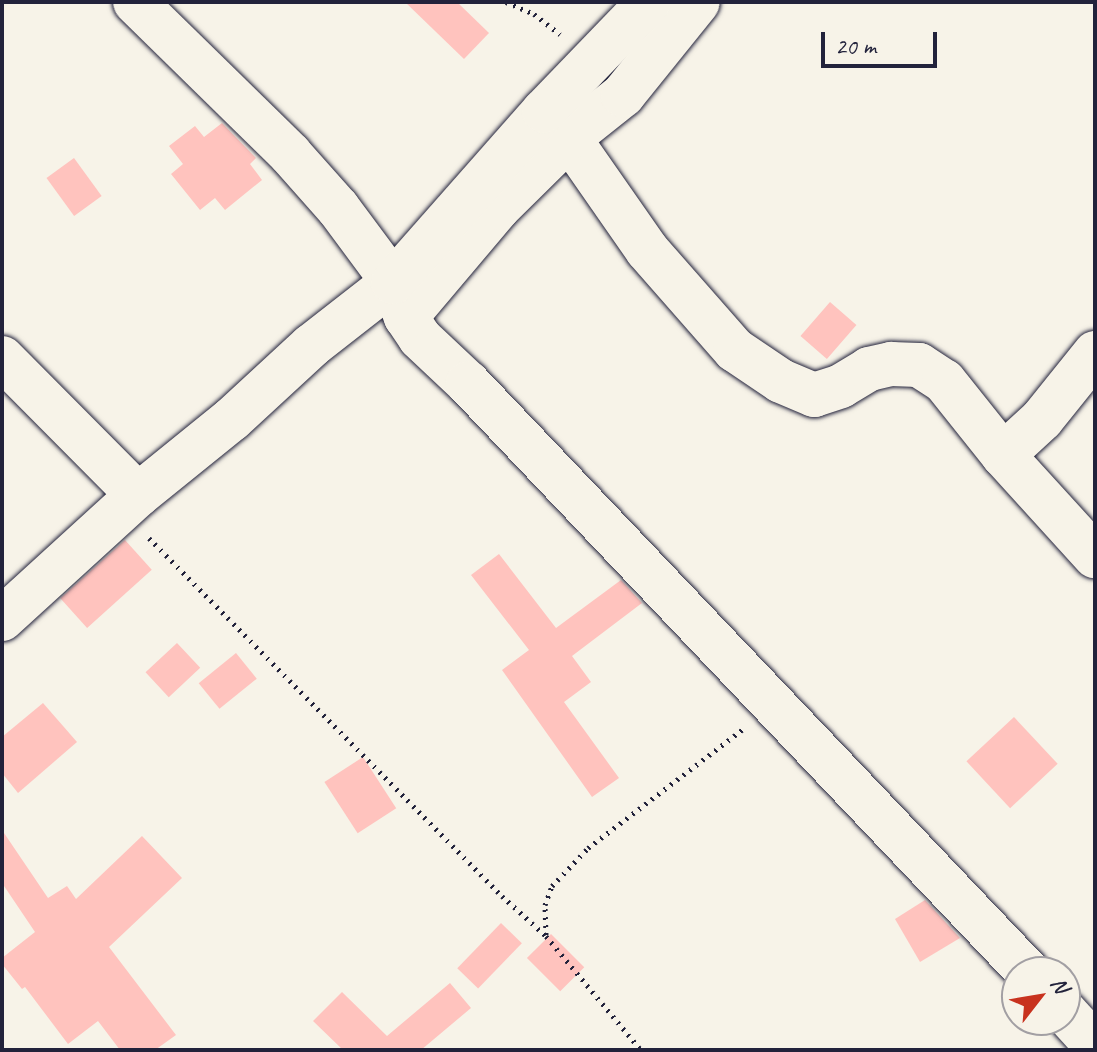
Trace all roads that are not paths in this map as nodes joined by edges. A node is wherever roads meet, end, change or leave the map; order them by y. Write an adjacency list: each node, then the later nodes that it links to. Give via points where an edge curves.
1 (135, 2): 5 (street, via 338,208)
2 (649, 2): 5 (street, via 591,62)
3 (698, 2): 4 (street, via 623,95)
4 (569, 138): 5 (street); 8 (street, via 647,250 735,350 781,381 814,395 869,369 919,365 944,381)
5 (399, 299): 9 (street, via 311,346); 12 (street, via 420,338)
6 (1095, 353): 8 (street, via 1042,419)
7 (2, 358): 9 (street)
8 (1003, 455): 10 (street)
9 (130, 503): 11 (street)
10 (1095, 556)
11 (2, 619)
12 (1013, 956)
13 (1081, 1030): 14 (street)
14 (1095, 1045)

